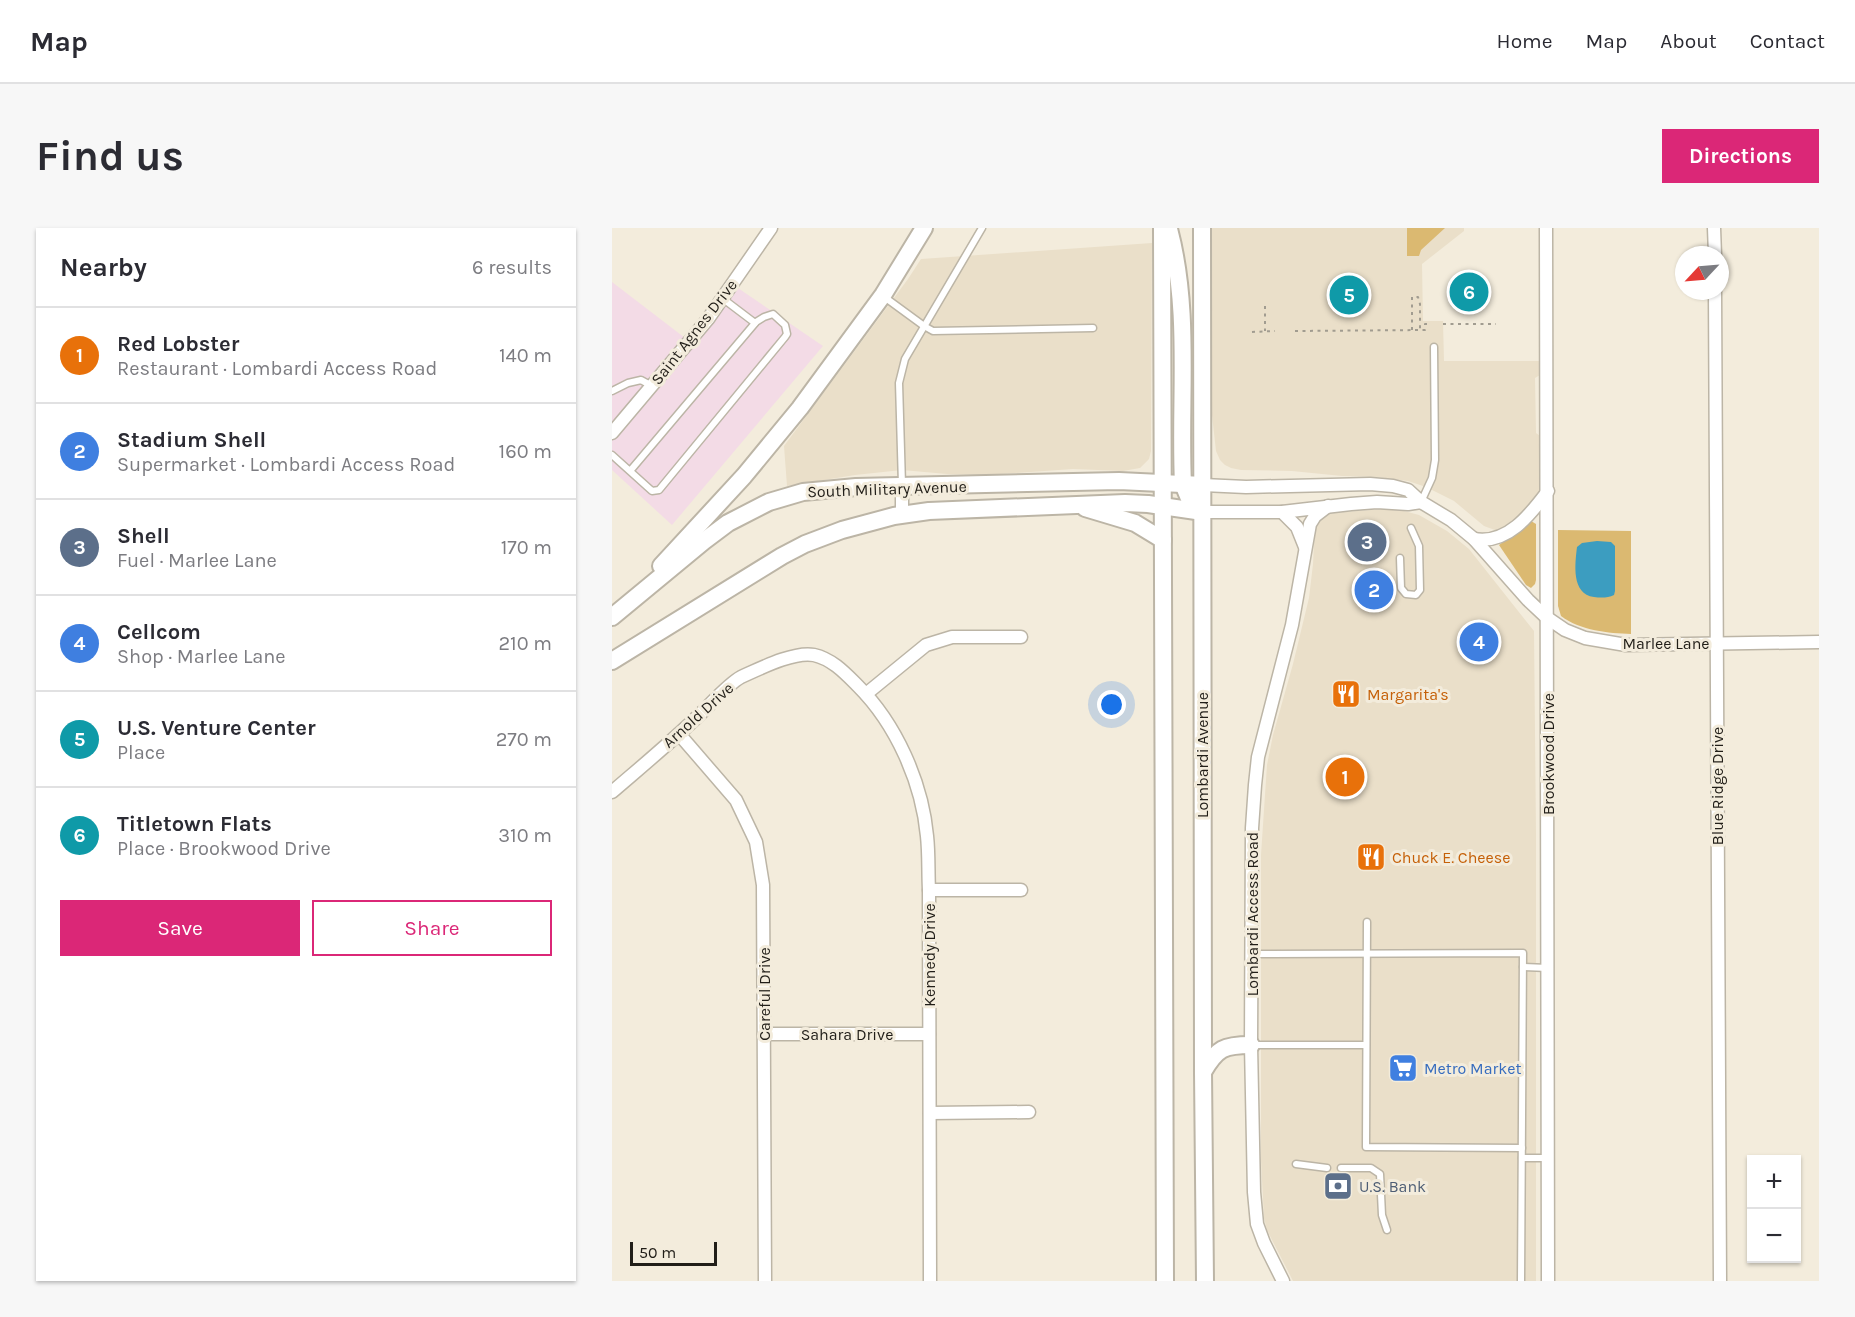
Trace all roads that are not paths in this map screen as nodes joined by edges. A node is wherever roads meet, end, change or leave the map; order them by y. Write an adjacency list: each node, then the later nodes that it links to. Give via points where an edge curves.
1 (771, 228): 11 (street, Saint Agnes Drive)
2 (924, 228): 10 (main road)
3 (982, 228): 14 (lane)
4 (1162, 228): 22 (main road)
5 (1169, 228): 23 (main road, via 1181,308)
6 (1202, 228): 24 (main road, Lombardi Avenue)
7 (1546, 228): 26 (street, Brookwood Drive)
8 (1714, 228): 9 (street)
9 (1714, 246)
10 (883, 295): 14 (lane); 39 (main road, via 785,427 665,561)
11 (722, 298): 13 (lane); 17 (street, Saint Agnes Drive)
12 (1715, 300): 44 (street, Blue Ridge Drive)
13 (755, 323): 21 (lane); 21 (lane, via 773,314 785,325 787,334 662,488 652,491)
14 (924, 326): 15 (lane, via 933,331); 25 (lane, via 905,359 899,383)
15 (1093, 328)
16 (1434, 347): 27 (lane, via 1436,460)
17 (652, 386): 18 (lane, via 641,380); 19 (street, Saint Agnes Drive)
18 (612, 391)
19 (612, 433)
20 (612, 454): 21 (lane)
21 (630, 471)
22 (1163, 483): 23 (main road, South Military Avenue); 25 (main road, South Military Avenue); 29 (main road)
23 (1183, 484): 24 (main road, South Military Avenue); 31 (main road, via 1188,498)
24 (1203, 485): 27 (street, Marlee Lane, via 1386,485 1408,490); 31 (main road, Lombardi Avenue)
25 (902, 486): 33 (street); 39 (main road, South Military Avenue, via 824,489 769,502 719,529)
26 (1548, 491): 35 (street, via 1529,515 1507,533 1491,540); 41 (street, Brookwood Drive)
27 (1421, 502): 30 (street); 35 (street, Marlee Lane)
28 (1078, 506): 29 (main road, South Military Avenue); 33 (main road, South Military Avenue, via 958,509); 36 (main road, via 1135,523)
29 (1163, 506): 31 (main road, South Military Avenue); 36 (main road)
30 (1328, 506): 32 (street); 37 (street, Lombardi Access Road, via 1312,520)
31 (1203, 512): 32 (street); 57 (main road, Lombardi Avenue)
32 (1282, 512): 37 (street, via 1298,527)
33 (902, 515): 46 (main road, South Military Avenue, via 834,533 791,551)
34 (1411, 528): 38 (lane, via 1419,546 1420,590 1416,595 1406,594 1401,588)
35 (1474, 539): 41 (street, Marlee Lane)
36 (1163, 540): 75 (main road)
37 (1305, 547): 53 (street, Lombardi Access Road, via 1297,601 1256,775)
38 (1400, 558)
39 (654, 583): 40 (main road, South Military Avenue)
40 (612, 617)
41 (1546, 617): 44 (street, Marlee Lane, via 1579,636 1626,645); 56 (street, Brookwood Drive)
42 (1021, 637): 47 (street, via 952,637 926,645)
43 (1819, 642): 44 (street, Marlee Lane)
44 (1717, 643): 80 (street, Blue Ridge Drive)
45 (830, 660): 47 (street, Kennedy Drive); 48 (street, Arnold Drive, via 812,654 789,657 738,679)
46 (612, 661)
47 (866, 694): 50 (street, Kennedy Drive, via 899,744 912,775 927,835)
48 (679, 734): 49 (street, Arnold Drive); 58 (street, Careful Drive, via 736,800 756,842 763,885)
49 (612, 792)
50 (929, 890): 51 (street); 59 (street, Kennedy Drive)
51 (1021, 890)
52 (1367, 922): 54 (lane)
53 (1251, 954): 54 (lane); 61 (street, Lombardi Access Road)
54 (1367, 954): 55 (lane, via 1523,953); 62 (lane)
55 (1523, 968): 56 (lane); 66 (lane)
56 (1548, 968): 68 (street, Brookwood Drive)
57 (1203, 1019): 60 (main road); 63 (main road, Lombardi Avenue)
58 (764, 1034): 59 (street, Sahara Drive); 73 (street, Careful Drive)
59 (930, 1034): 65 (street, Kennedy Drive)
60 (1229, 1045): 61 (main road); 63 (main road, via 1214,1056)
61 (1251, 1045): 62 (lane); 77 (street, Lombardi Access Road, via 1257,1224)
62 (1366, 1045): 66 (lane, via 1366,1147)
63 (1203, 1072): 76 (main road, Lombardi Avenue)
64 (1029, 1112): 65 (street)
65 (930, 1113): 74 (street, Kennedy Drive)
66 (1522, 1148): 67 (lane)
67 (1522, 1158): 68 (lane); 78 (lane)
68 (1548, 1158): 79 (street, Brookwood Drive)
69 (1296, 1164): 70 (lane)
70 (1327, 1168)
71 (1341, 1168): 72 (lane, via 1371,1168 1380,1174 1382,1215)
72 (1387, 1230)
73 (765, 1281)
74 (930, 1281)
75 (1165, 1281)
76 (1205, 1281)
77 (1283, 1281)
78 (1521, 1281)
79 (1548, 1281)
80 (1720, 1281)

